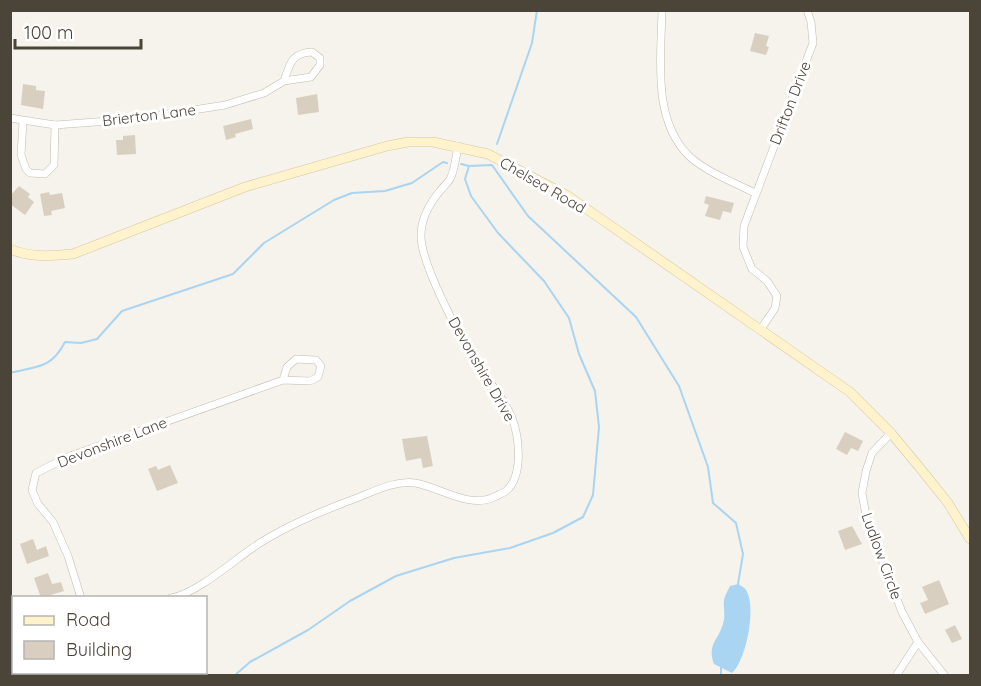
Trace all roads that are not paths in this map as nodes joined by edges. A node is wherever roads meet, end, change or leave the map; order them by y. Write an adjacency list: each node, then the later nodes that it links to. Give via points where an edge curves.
1 (662, 10): 8 (street, via 663,106 674,135 690,157)
2 (807, 10): 8 (street, Drifton Drive, via 813,43)
3 (284, 81): 3 (street, Brierton Lane, via 311,77 320,58 312,52 297,55); 6 (street, Brierton Lane, via 264,93 225,105 136,119)
4 (10, 118): 5 (street, Brierton Lane)
5 (23, 121): 6 (street, Brierton Lane); 6 (street, via 22,162 30,173 37,175 45,174 54,165)
6 (55, 125)
7 (458, 146): 9 (street, Chelsea Road, via 408,142 379,148 245,187 73,254 46,256); 10 (street, Chelsea Road, via 488,154 568,196); 15 (street, Devonshire Drive, via 451,178 429,204 421,236 424,253 458,329 511,415 519,455 515,476 507,490 491,499 475,500 416,483 398,483 333,506 264,540)
8 (755, 193): 10 (street, Drifton Drive, via 744,225 743,247 752,269 777,296 775,308)
9 (10, 249)
10 (761, 329): 12 (street, Chelsea Road, via 850,392)
11 (284, 380): 11 (street, Devonshire Lane, via 310,381 318,377 321,366 316,360 296,359 287,367); 14 (street, Devonshire Lane, via 70,456 36,473 32,490 53,522)
12 (891, 433): 13 (street, Chelsea Road, via 948,503); 16 (street, Ludlow Circle, via 872,453 862,493 874,542)
13 (970, 539)
14 (81, 596)
15 (180, 596)
16 (918, 642): 17 (street); 18 (street, Ludlow Circle)
17 (896, 675)
18 (945, 675)

